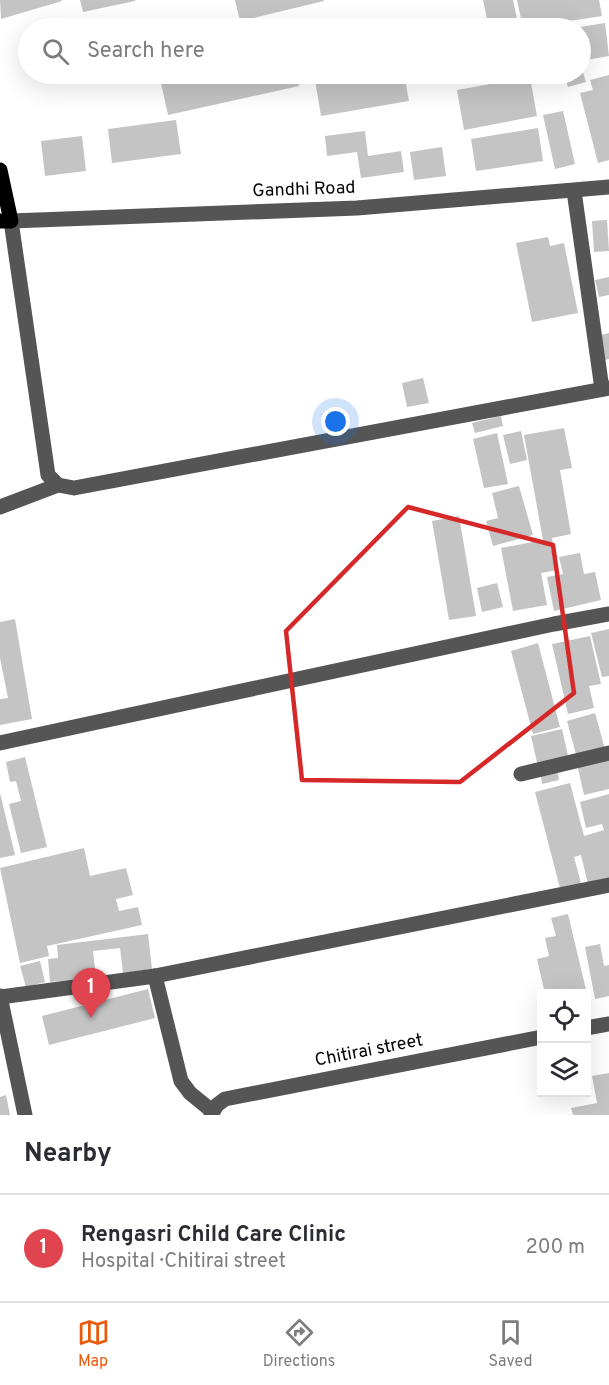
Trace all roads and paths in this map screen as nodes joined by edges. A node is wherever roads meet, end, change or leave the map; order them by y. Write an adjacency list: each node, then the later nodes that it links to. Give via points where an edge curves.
1 (0, 170): 4 (main road)
2 (609, 187): 3 (street, Gandhi Road)
3 (574, 190): 4 (street, Gandhi Road, via 357,208); 5 (street)
4 (5, 221): 6 (street, via 48,475)
5 (606, 389): 6 (street, via 74,488)
6 (58, 485): 7 (street)
7 (0, 507)
8 (609, 614): 9 (street)
9 (0, 744)
10 (609, 753): 11 (street)
11 (521, 774)
12 (609, 885): 13 (street)
13 (155, 976): 14 (street); 18 (street, via 182,1081)
14 (0, 997): 19 (street)
15 (609, 1024): 16 (street)
16 (591, 1027)
17 (537, 1038): 18 (street, Chitirai street, via 225,1099)
18 (212, 1113)
19 (25, 1115)

